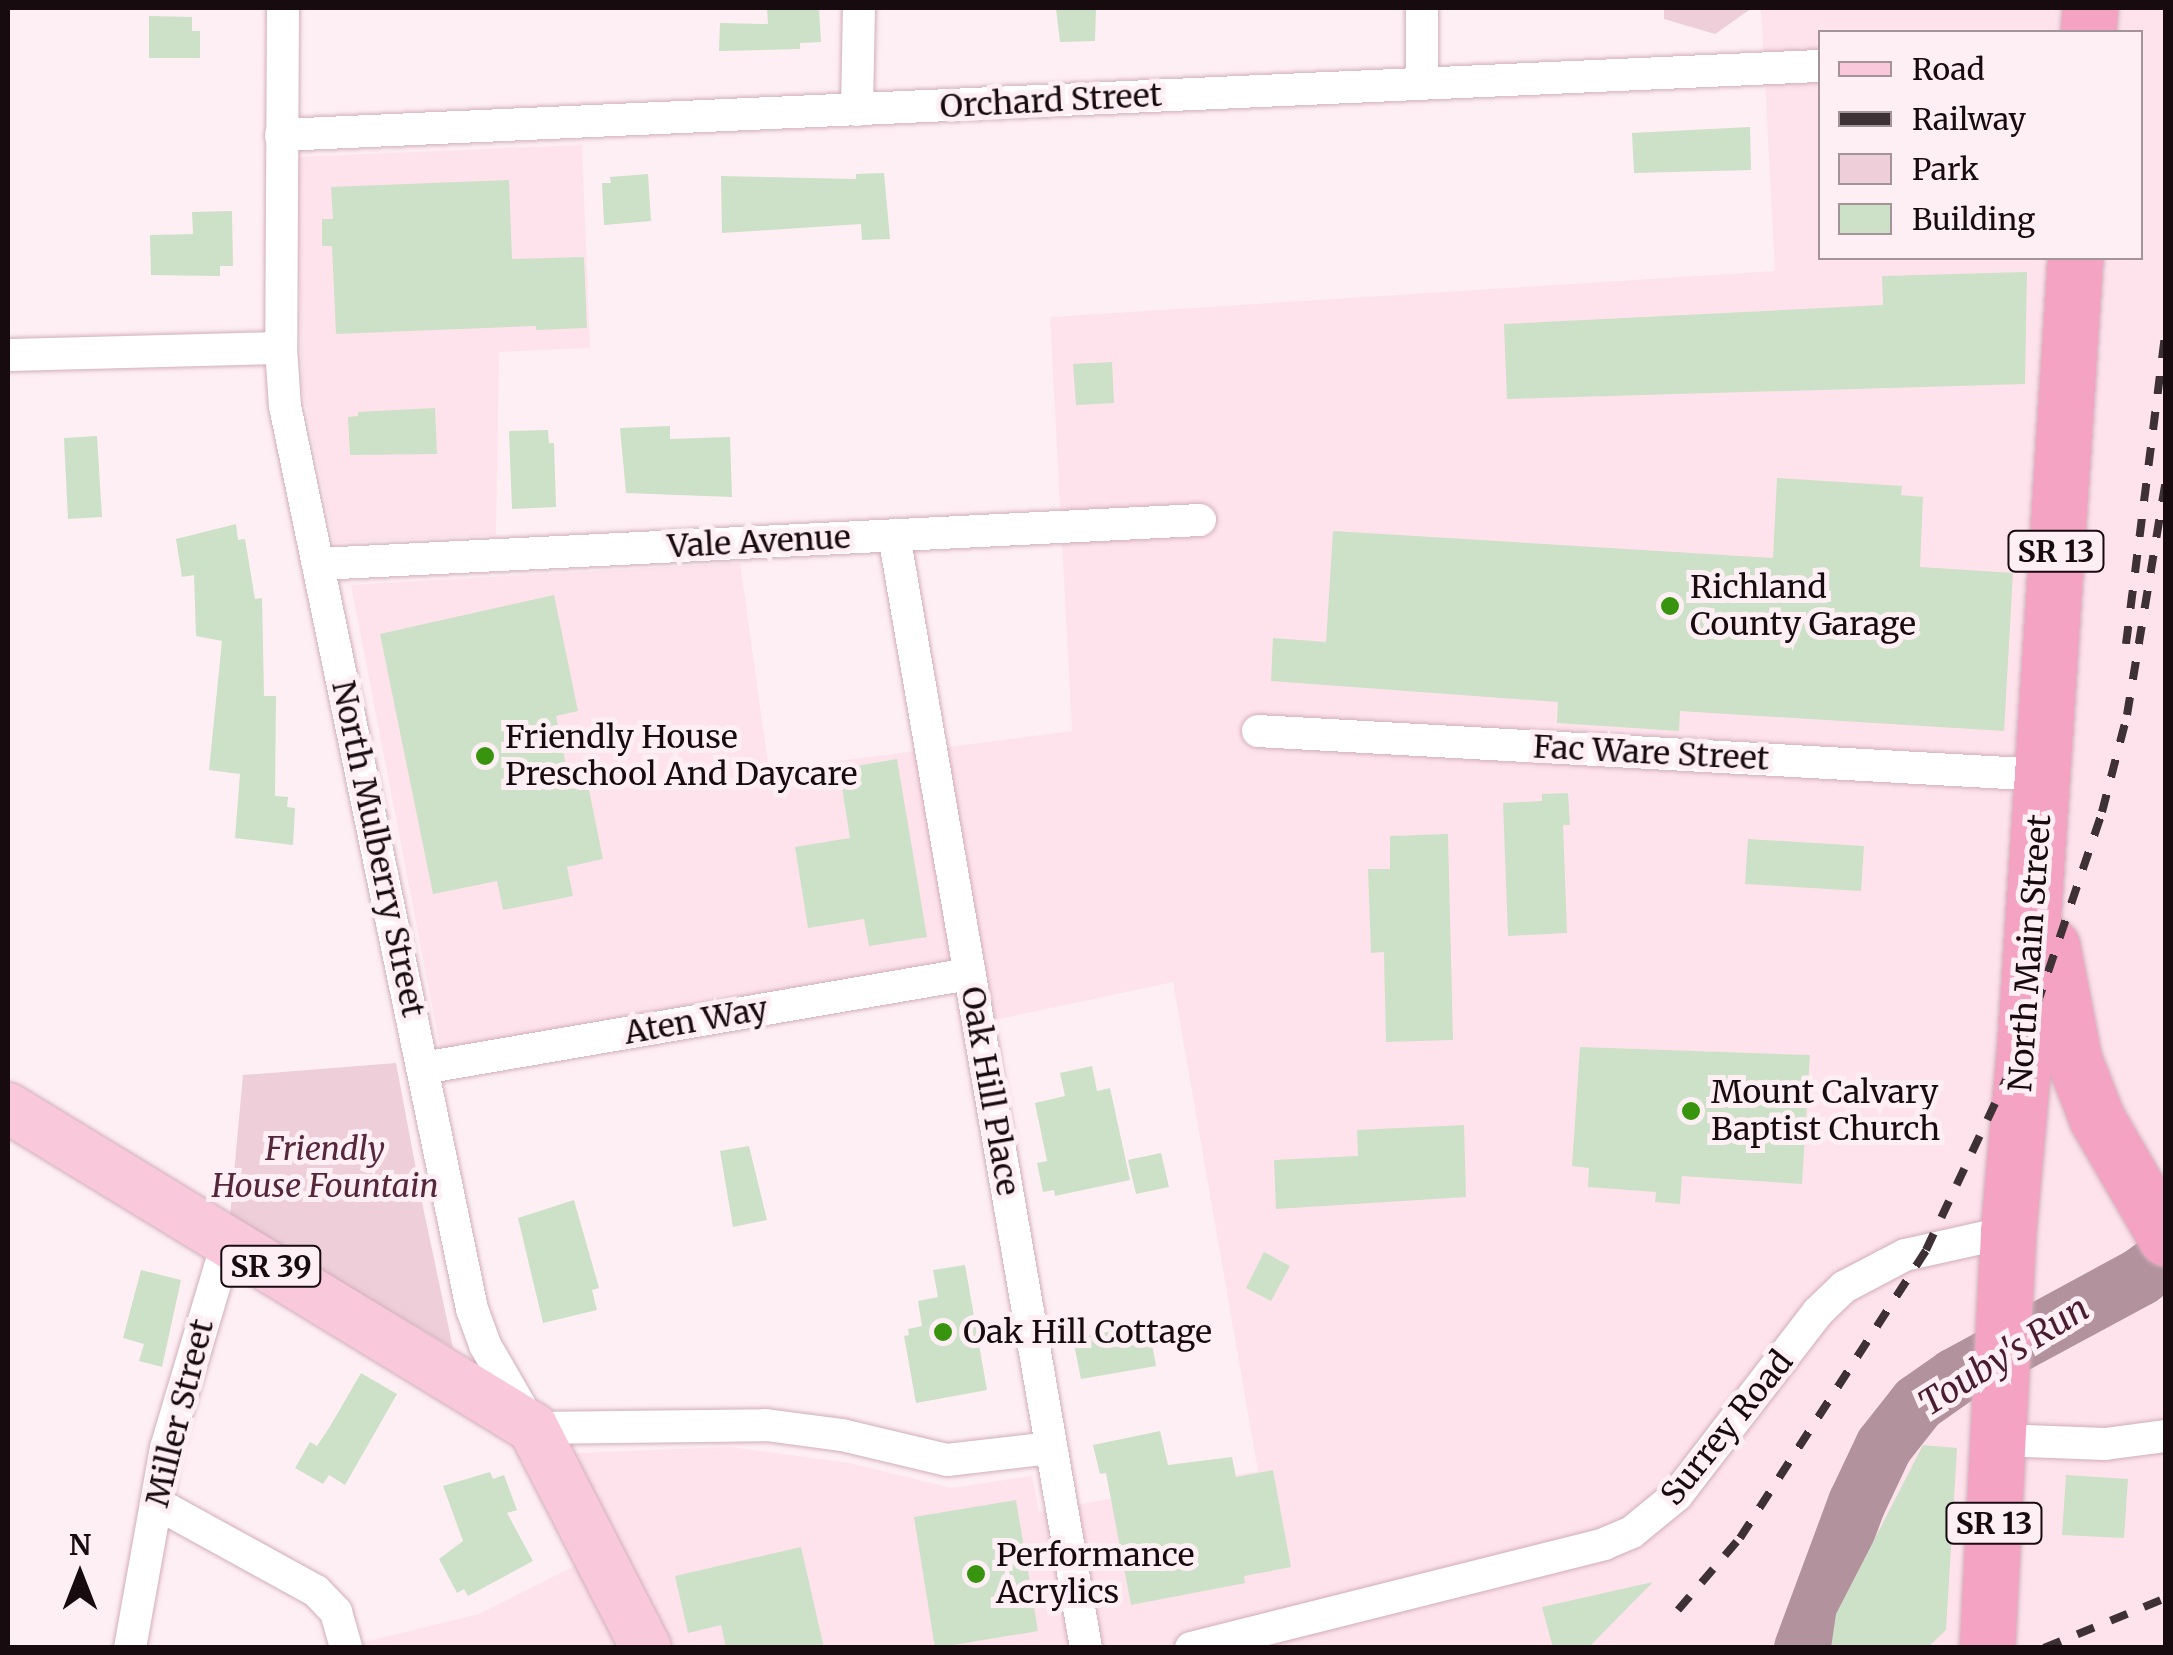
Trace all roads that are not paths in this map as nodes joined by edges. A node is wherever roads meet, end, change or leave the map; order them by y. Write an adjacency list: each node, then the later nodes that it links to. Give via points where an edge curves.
1 (283, 8): 7 (street, North Mulberry Street)
2 (858, 8): 6 (street)
3 (1422, 8): 5 (street)
4 (1818, 66): 5 (street, Orchard Street)
5 (1422, 84): 6 (street, Orchard Street)
6 (857, 110): 7 (street, Orchard Street)
7 (282, 135): 9 (street, North Mulberry Street)
8 (2074, 260): 15 (highway, North Main Street / SR 13)
9 (280, 348): 10 (street); 13 (street, North Mulberry Street, via 285,406)
10 (8, 355)
11 (1200, 520): 12 (street, Vale Avenue)
12 (894, 535): 13 (street, Vale Avenue); 17 (street, Oak Hill Place)
13 (319, 564): 18 (street, North Mulberry Street)
14 (1258, 731): 15 (street, Fac Ware Street)
15 (2043, 775): 16 (highway, North Main Street / SR 13)
16 (2039, 844): 20 (highway, SR 13, via 2074,1060 2097,1119); 21 (highway, North Main Street / SR 13)
17 (970, 974): 18 (street, Aten Way); 26 (street, Oak Hill Place)
18 (423, 1068): 24 (street, North Mulberry Street, via 472,1309 484,1345)
19 (8, 1108): 22 (main road, SR 39)
20 (2161, 1231)
21 (2008, 1232): 23 (highway, North Main Street / SR 13); 32 (street, Surrey Road, via 1905,1255 1844,1287 1676,1495 1632,1532)
22 (228, 1240): 24 (main road, SR 39); 27 (street, Miller Street, via 175,1409)
23 (2000, 1419): 25 (street, via 2105,1444); 33 (highway, North Main Street / SR 13)
24 (533, 1428): 26 (street, via 766,1424 947,1460); 30 (main road, North Mulberry Street)
25 (2166, 1436)
26 (1051, 1448): 31 (street, Oak Hill Place)
27 (156, 1503): 28 (street, Miller Street); 29 (street, via 316,1592 336,1612)
28 (130, 1648)
29 (346, 1648)
30 (646, 1648)
31 (1086, 1648)
32 (1191, 1648)
33 (1987, 1648)

